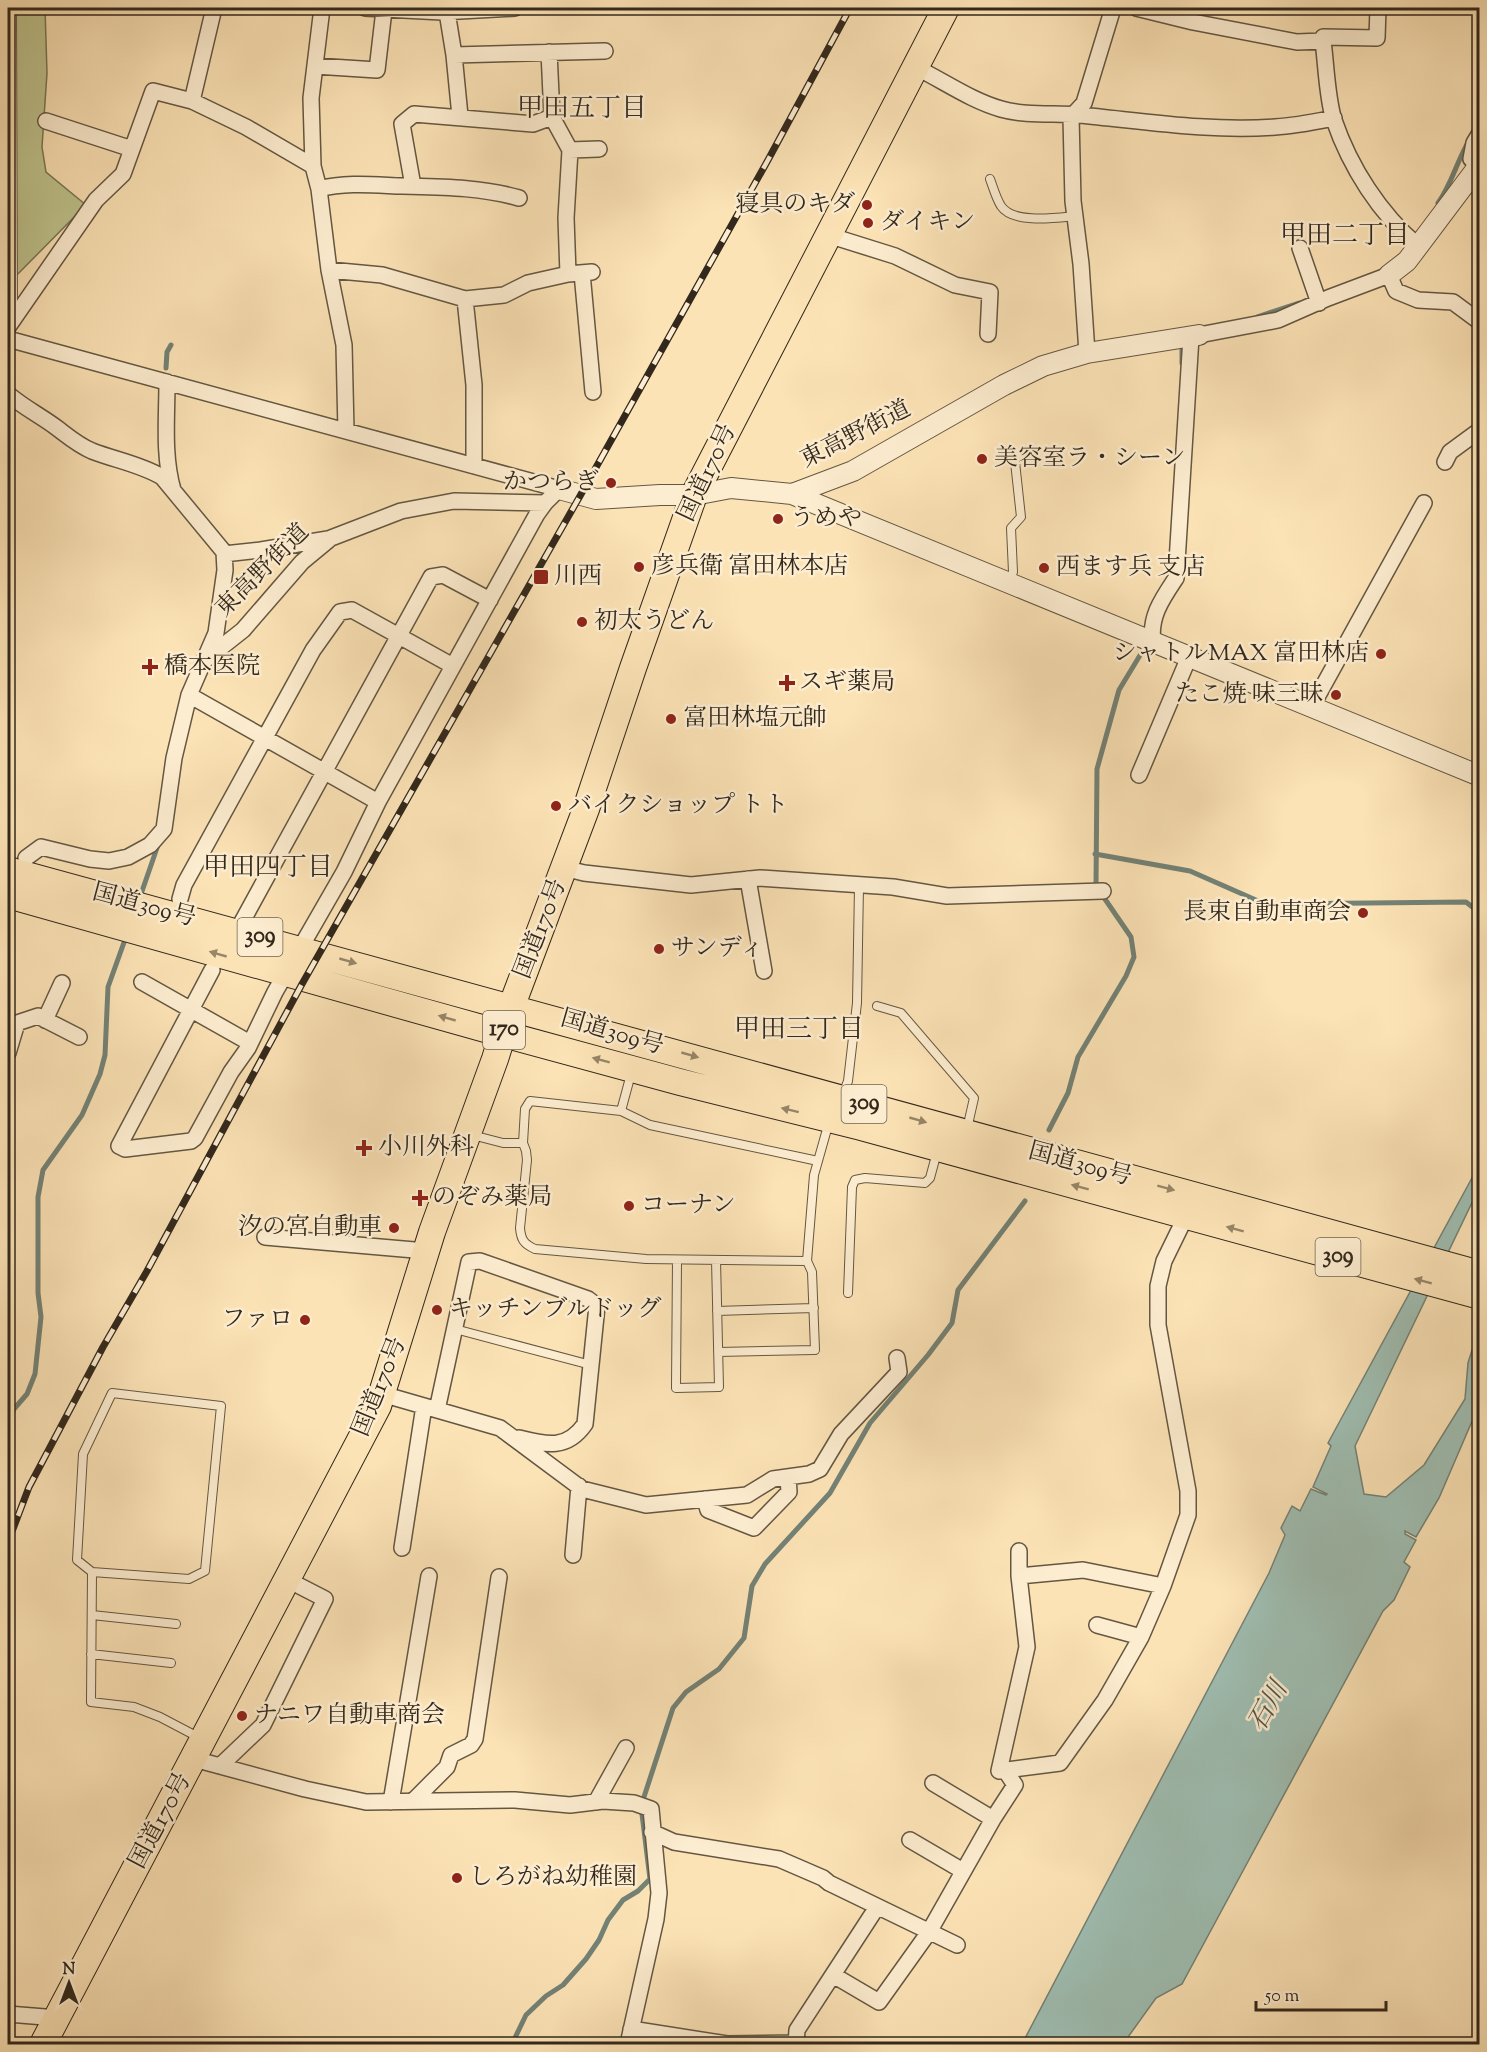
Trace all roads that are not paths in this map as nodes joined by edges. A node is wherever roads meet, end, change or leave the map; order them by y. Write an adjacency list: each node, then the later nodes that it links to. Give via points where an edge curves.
1 (12, 8): 47 (lane)
2 (214, 8): 21 (street)
3 (322, 8): 19 (street)
4 (365, 8): 12 (street)
5 (495, 8): 6 (street); 13 (street)
6 (515, 8)
7 (946, 8): 20 (highway, 国道170号 / 170)
8 (1113, 8): 22 (street, via 1084,103)
9 (1136, 8): 14 (street)
10 (1378, 8): 15 (street, via 1377,38 1323,37)
11 (415, 9): 12 (street); 13 (street)
12 (384, 10): 19 (street, via 378,70)
13 (447, 12): 18 (street)
14 (1193, 15): 15 (street, via 1297,42)
15 (1323, 41): 25 (street)
16 (605, 51): 17 (street)
17 (549, 52): 18 (street); 24 (street)
18 (454, 55): 23 (street)
19 (315, 66): 32 (street, via 311,98)
20 (915, 67): 22 (street, via 969,97 1003,110); 38 (highway, 国道170号 / 170)
21 (192, 101): 28 (street, via 153,91); 32 (street)
22 (1074, 114): 25 (street, via 1181,126 1261,127); 37 (street, via 1071,117)
23 (460, 116): 24 (street, via 533,124); 34 (street, via 414,114 402,124)
24 (552, 117): 30 (street)
25 (1334, 118): 39 (street, via 1357,172 1402,233)
26 (46, 121): 28 (street)
27 (1479, 133): 31 (street, 東高野街道, via 1471,159)
28 (132, 149): 47 (street, via 123,174 96,200)
29 (599, 149): 30 (street)
30 (570, 150): 42 (street, via 566,218)
31 (1479, 165): 39 (street, 東高野街道)
32 (313, 166): 35 (street)
33 (990, 179): 37 (lane, via 1001,206 1010,215)
34 (413, 186): 35 (street, via 339,184); 36 (street, via 486,190)
35 (319, 189): 41 (street)
36 (519, 198)
37 (1075, 216): 51 (street)
38 (828, 235): 48 (street, via 895,256 955,285 990,292); 62 (highway, 国道170号 / 170)
39 (1418, 246): 43 (street, 東高野街道)
40 (1300, 248): 45 (street)
41 (329, 270): 44 (street, via 382,275); 56 (street, via 344,345)
42 (581, 273): 44 (street, via 528,283 504,295); 53 (street)
43 (1389, 275): 45 (street, 東高野街道); 46 (street, via 1396,291 1418,300 1453,302)
44 (465, 298): 59 (street, via 474,385)
45 (1319, 303): 49 (street, 東高野街道, via 1278,320)
46 (1479, 322)
47 (10, 323)
48 (988, 334)
49 (1195, 336): 51 (street, 東高野街道); 70 (street, via 1176,578 1158,605)
50 (8, 339): 52 (street)
51 (1087, 353): 61 (street, 東高野街道, via 1033,371 853,471)
52 (167, 382): 56 (street); 60 (street, via 167,445)
53 (593, 392)
54 (8, 394): 60 (street, via 68,439 162,477)
55 (1479, 430): 58 (street, via 1450,452)
56 (346, 431): 59 (street)
57 (1014, 462): 67 (lane, via 1021,517 1011,528 1013,572)
58 (1445, 462)
59 (474, 466): 63 (street)
60 (175, 494): 66 (street)
61 (792, 494): 62 (street, 東高野街道, via 731,488); 67 (street)
62 (694, 495): 63 (street, 東高野街道, via 596,499); 82 (highway, 国道170号 / 170)
63 (551, 496): 65 (street, 東高野街道, via 454,501 401,511); 68 (street)
64 (1424, 503): 75 (street)
65 (331, 538): 66 (street); 72 (street, 東高野街道, via 302,562 243,630)
66 (224, 554): 72 (street, via 216,633)
67 (1008, 583): 70 (street)
68 (489, 600): 69 (street, via 443,575 431,577); 73 (street)
69 (398, 636): 73 (street); 76 (street, via 352,610 340,612 322,635); 77 (street)
70 (1148, 641): 71 (street)
71 (1189, 657): 75 (street); 78 (street)
72 (204, 661): 74 (street, 東高野街道)
73 (453, 666): 80 (street)
74 (189, 694): 76 (street); 81 (street, 東高野街道, via 174,758 164,829 150,846 109,861 41,847)
75 (1311, 708): 79 (street)
76 (265, 738): 77 (street); 87 (street)
77 (324, 771): 80 (street); 89 (street)
78 (1138, 775)
79 (1479, 776)
80 (378, 802): 90 (street)
81 (14, 860): 87 (highway, 309); 89 (highway, 国道309号 / 309)
82 (564, 868): 83 (street, via 691,885); 96 (highway, 国道170号 / 170)
83 (748, 879): 84 (street); 92 (street)
84 (859, 886): 85 (street, via 947,896); 105 (lane, via 857,1003 848,1081)
85 (1103, 891)
86 (8, 895): 93 (highway, 国道309号 / 309, one-way to 86)
87 (180, 899): 89 (highway, 309, via 197,904)
88 (8, 912): 91 (highway, 309)
89 (237, 931): 90 (highway, 国道309号 / 309)
90 (301, 948): 93 (street); 96 (highway, 国道309号 / 309, one-way to 96)
91 (212, 970): 93 (highway, 309); 98 (street)
92 (764, 971)
93 (282, 981): 100 (highway, 国道309号 / 309, one-way to 93, via 363,995); 102 (street)
94 (142, 982): 98 (street)
95 (62, 983): 99 (street)
96 (512, 1005): 100 (highway, 国道170号 / 170); 105 (highway, 国道309号 / 309, one-way to 105)
97 (877, 1006): 107 (lane, via 901,1013 974,1098)
98 (192, 1010): 102 (street); 102 (street, via 119,1146 125,1149 195,1138)
99 (45, 1020): 101 (street); 103 (street, via 38,1017 17,1023)
100 (503, 1034): 104 (highway, 国道309号 / 309, one-way to 100); 108 (highway, 国道170号 / 170)
101 (79, 1037)
102 (250, 1043)
103 (8, 1044)
104 (632, 1069): 105 (highway, 国道309号 / 309, one-way to 104); 106 (lane)
105 (836, 1109): 107 (highway, 国道309号 / 309, one-way to 107); 110 (highway, 国道309号 / 309); 111 (lane)
106 (621, 1111): 109 (lane, via 530,1101 525,1109); 111 (lane, via 650,1125)
107 (966, 1133): 118 (highway, 国道309号 / 309, one-way to 118)
108 (467, 1134): 109 (lane, via 503,1143); 114 (highway, 国道170号 / 170)
109 (523, 1143): 115 (lane, via 527,1160 520,1228 526,1245 535,1249)
110 (938, 1148): 112 (highway, 国道309号 / 309, one-way to 110); 119 (lane, via 925,1183 855,1180)
111 (818, 1161): 117 (lane)
112 (1192, 1217): 120 (highway, 309, one-way to 112); 141 (street, via 1164,1261 1158,1286 1158,1325 1188,1491 1188,1515)
113 (266, 1237): 114 (street)
114 (426, 1251): 127 (highway, 国道170号 / 170)
115 (677, 1260): 116 (lane); 124 (lane, via 676,1388 719,1387)
116 (716, 1260): 117 (lane); 122 (lane)
117 (807, 1261): 121 (lane, via 812,1272)
118 (1479, 1274)
119 (848, 1293)
120 (1479, 1296)
121 (814, 1308): 122 (lane); 124 (lane, via 815,1350)
122 (717, 1311): 124 (lane)
123 (455, 1329): 126 (lane); 126 (street, via 469,1262 480,1261 588,1299 597,1306); 128 (street)
124 (718, 1352)
125 (897, 1359): 130 (street, via 899,1372 841,1434 820,1469)
126 (591, 1365): 129 (street, via 585,1424 577,1435 563,1443 546,1444)
127 (382, 1394): 128 (street); 140 (highway, 国道170号 / 170)
128 (430, 1408): 129 (street, via 500,1428); 133 (street)
129 (513, 1437): 131 (street)
130 (788, 1477): 132 (street, via 773,1479 747,1495); 132 (street, via 789,1492 754,1528 708,1510)
131 (579, 1486): 132 (street, via 646,1505); 135 (street)
132 (705, 1499)
133 (402, 1548)
134 (1019, 1551): 138 (street)
135 (573, 1555)
136 (92, 1572): 136 (lane, via 77,1560 83,1454 112,1393 222,1406 205,1571 189,1579); 142 (lane)
137 (429, 1576): 154 (street)
138 (1019, 1576): 141 (street, via 1083,1570); 151 (street, via 1027,1647 999,1771)
139 (499, 1577): 153 (street, via 475,1739 451,1755 447,1767)
140 (288, 1580): 149 (highway, 国道170号 / 170); 150 (street, via 325,1599 263,1725)
141 (1163, 1586): 145 (street)
142 (92, 1615): 143 (lane); 146 (lane)
143 (176, 1624)
144 (1097, 1625): 145 (street)
145 (1141, 1638): 151 (street, via 1105,1700 1060,1763)
146 (92, 1654): 147 (lane); 149 (lane, via 91,1702 134,1707 160,1717)
147 (171, 1663)
148 (626, 1748): 155 (street)
149 (199, 1750): 150 (street); 165 (highway, 国道170号 / 170)
150 (220, 1766): 154 (street, via 366,1802)
151 (1005, 1770): 156 (street, via 1014,1785)
152 (933, 1783): 156 (street)
153 (413, 1801): 154 (street); 155 (street, via 516,1800 570,1805)
154 (391, 1802)
155 (596, 1802): 157 (street, via 651,1809)
156 (993, 1819): 159 (street)
157 (652, 1832): 160 (street, via 674,1842 779,1859); 166 (street, via 659,1893)
158 (910, 1840): 159 (street)
159 (963, 1871): 161 (street)
160 (878, 1907): 161 (street); 163 (street)
161 (929, 1932): 162 (street); 163 (street, via 879,2002)
162 (957, 1945)
163 (833, 1975): 168 (street, via 797,2030)
164 (8, 2014): 165 (street)
165 (57, 2018): 167 (highway, 国道170号 / 170)
166 (630, 2037): 168 (street)
167 (43, 2044)
168 (796, 2044)

